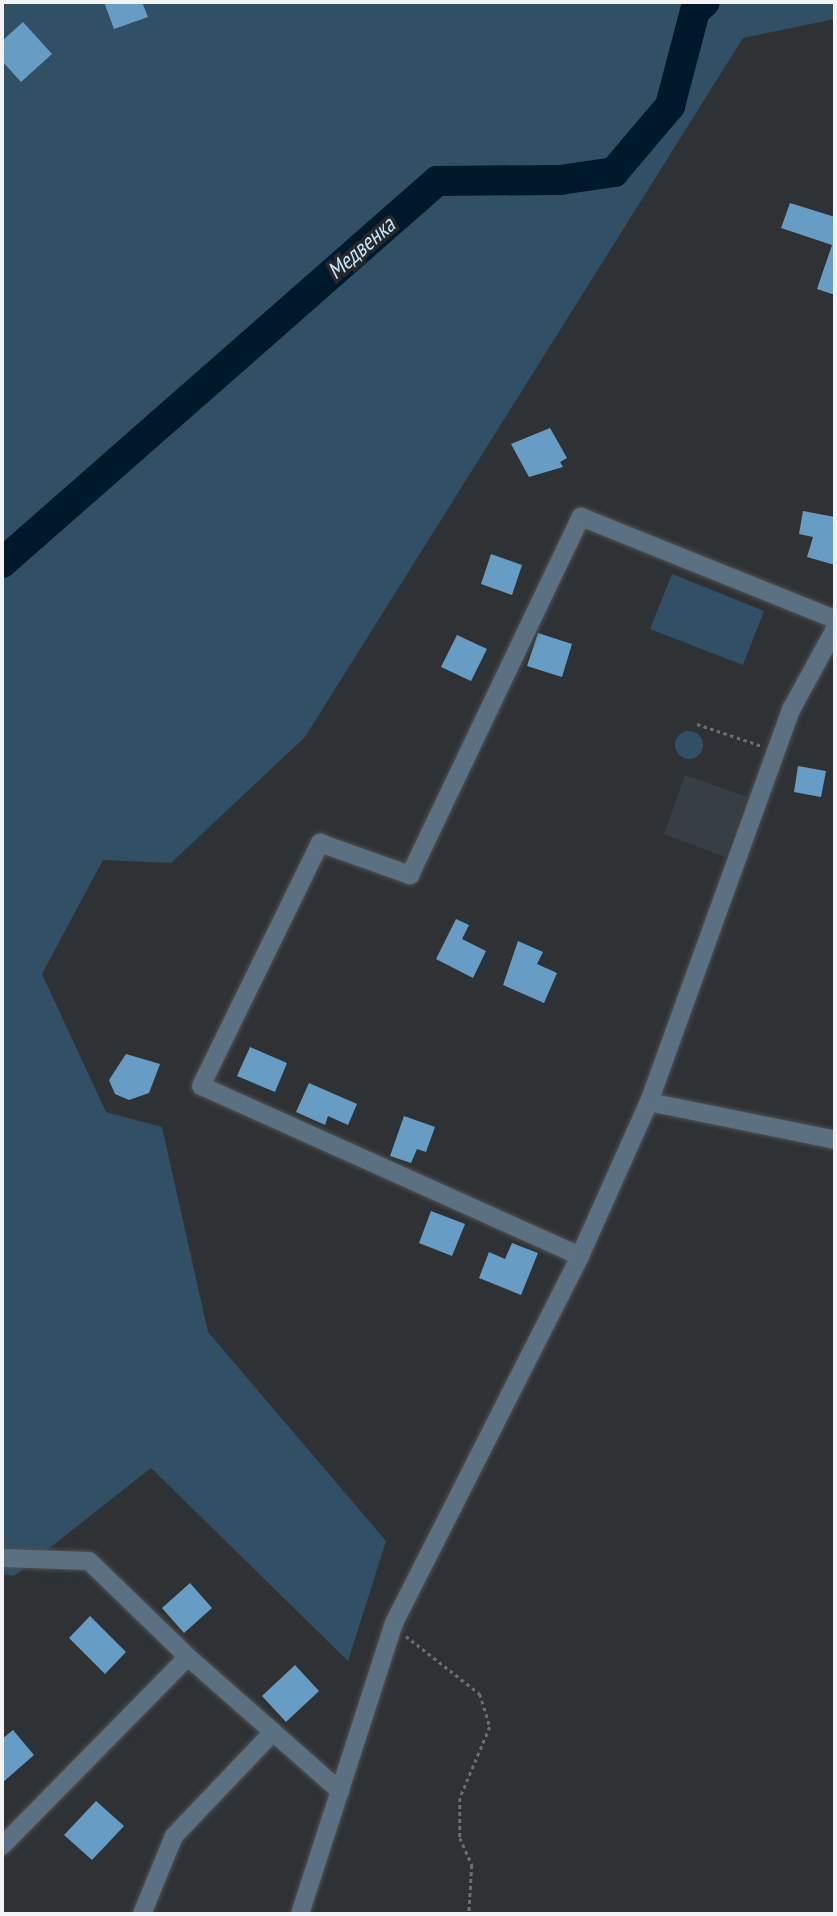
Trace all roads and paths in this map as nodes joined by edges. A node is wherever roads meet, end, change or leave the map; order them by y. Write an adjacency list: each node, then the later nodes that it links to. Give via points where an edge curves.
1 (835, 619): 7 (street, via 581,517 411,875 320,843 201,1086)
2 (835, 629): 4 (street)
3 (697, 724): 4 (path)
4 (775, 750): 5 (street)
5 (649, 1102): 6 (street); 7 (street)
6 (835, 1140)
7 (580, 1256): 9 (street)
8 (2, 1558): 10 (street, via 89,1561)
9 (394, 1623): 12 (street); 16 (path, via 480,1694 490,1727 460,1798 460,1838 472,1865)
10 (188, 1657): 11 (street); 13 (street)
11 (273, 1732): 12 (street); 14 (street, via 174,1836)
12 (340, 1791): 15 (street)
13 (2, 1846)
14 (142, 1914)
15 (300, 1914)
16 (469, 1914)

